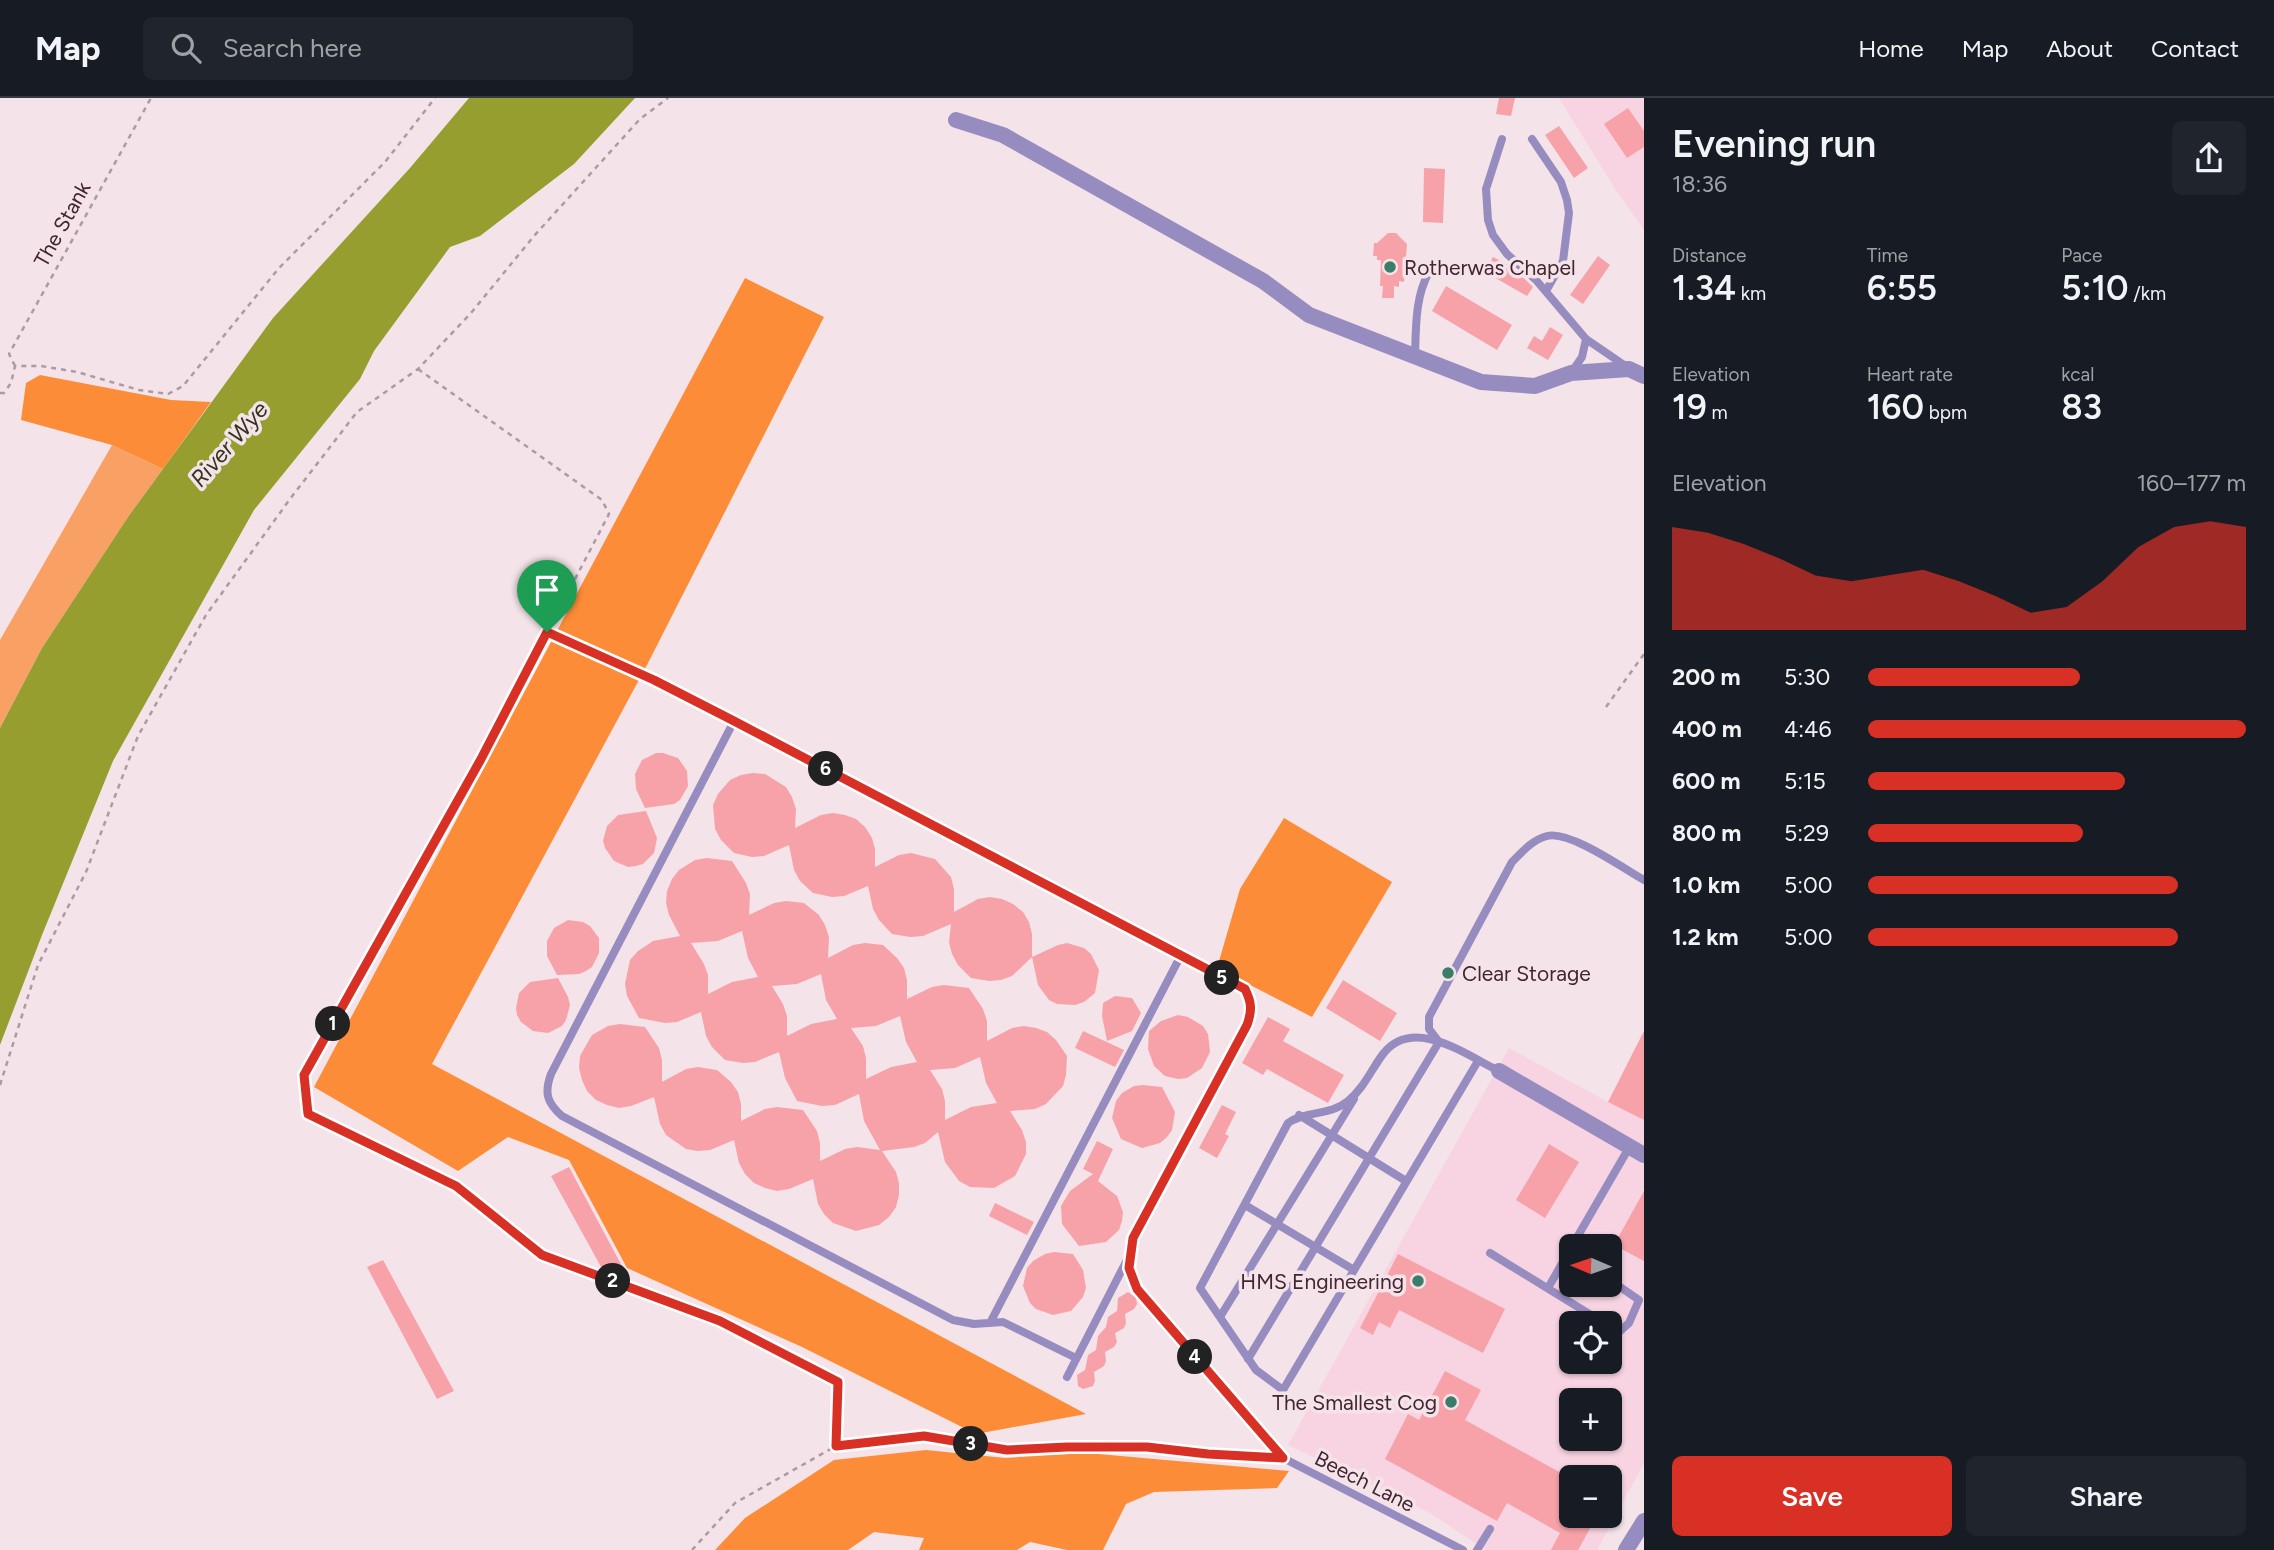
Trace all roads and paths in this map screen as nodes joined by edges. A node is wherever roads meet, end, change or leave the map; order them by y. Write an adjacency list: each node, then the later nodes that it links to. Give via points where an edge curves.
1 (151, 98): 11 (path, The Stank, via 9,354)
2 (435, 98): 11 (path, via 385,162 279,268 183,386 168,394 77,372)
3 (668, 98): 12 (path, via 640,119)
4 (956, 120): 10 (street, via 1015,141 1263,281 1309,316)
5 (1502, 139): 8 (lane, via 1486,189 1488,220 1507,254)
6 (1532, 139): 8 (lane, via 1561,182 1569,213 1563,261)
7 (1429, 272): 10 (lane, via 1417,308)
8 (1546, 291): 9 (lane)
9 (1586, 339): 13 (lane); 14 (lane, via 1582,357)
10 (1415, 356): 14 (street, via 1481,382 1508,385 1535,386)
11 (15, 366): 15 (path, via 11,383)
12 (418, 369): 16 (path, via 602,500 608,514); 26 (path, via 357,412 206,615 138,736 86,872 38,965)
13 (1637, 372): 14 (street)
14 (1571, 373)
15 (0, 393)
16 (547, 632): 18 (path); 50 (path, via 304,1075 308,1114 456,1186 542,1255 720,1321 838,1382)
17 (1644, 654): 19 (path)
18 (654, 680): 20 (lane)
19 (1606, 707)
20 (734, 721): 22 (lane); 45 (lane, via 551,1074 549,1103 562,1116 953,1320)
21 (1644, 880): 23 (lane, via 1569,838 1548,835 1530,845 1512,862 1429,1017 1429,1029)
22 (1180, 957): 38 (lane, via 1245,989 1252,1012 1133,1238); 45 (lane)
23 (1439, 1042): 24 (lane); 27 (lane, via 1425,1037 1396,1040); 31 (lane)
24 (1478, 1061): 25 (lane); 32 (lane)
25 (1499, 1071): 30 (street)
26 (0, 1085)
27 (1360, 1090): 28 (lane, via 1330,1111); 29 (lane)
28 (1299, 1115): 29 (lane); 33 (lane, via 1289,1123)
29 (1332, 1135): 31 (lane); 34 (lane)
30 (1637, 1151): 35 (lane)
31 (1369, 1158): 32 (lane); 36 (lane)
32 (1406, 1181): 39 (lane)
33 (1245, 1205): 34 (lane); 44 (lane, via 1200,1288)
34 (1277, 1224): 36 (lane); 44 (lane)
35 (1582, 1234)
36 (1315, 1247): 39 (lane); 48 (lane)
37 (1490, 1253): 41 (lane)
38 (1129, 1255): 47 (lane); 51 (lane, Beech Lane, via 1137,1289)
39 (1354, 1270): 48 (lane, via 1283,1390)
40 (1559, 1270): 41 (lane)
41 (1548, 1288): 43 (lane)
42 (1622, 1288): 46 (lane, via 1639,1300)
43 (1585, 1311)
44 (1220, 1317): 48 (lane)
45 (990, 1323): 47 (lane, via 1003,1322)
46 (1622, 1329)
47 (1076, 1359): 49 (lane)
48 (1248, 1359)
49 (1067, 1377)
50 (836, 1446): 51 (path, via 924,1436 1007,1450 1147,1447); 54 (path, via 735,1503)
51 (1283, 1458): 55 (lane, Beech Lane)
52 (1644, 1521): 57 (street)
53 (1490, 1529): 56 (lane)
54 (692, 1550)
55 (1463, 1550)
56 (1477, 1550)
57 (1626, 1550)

